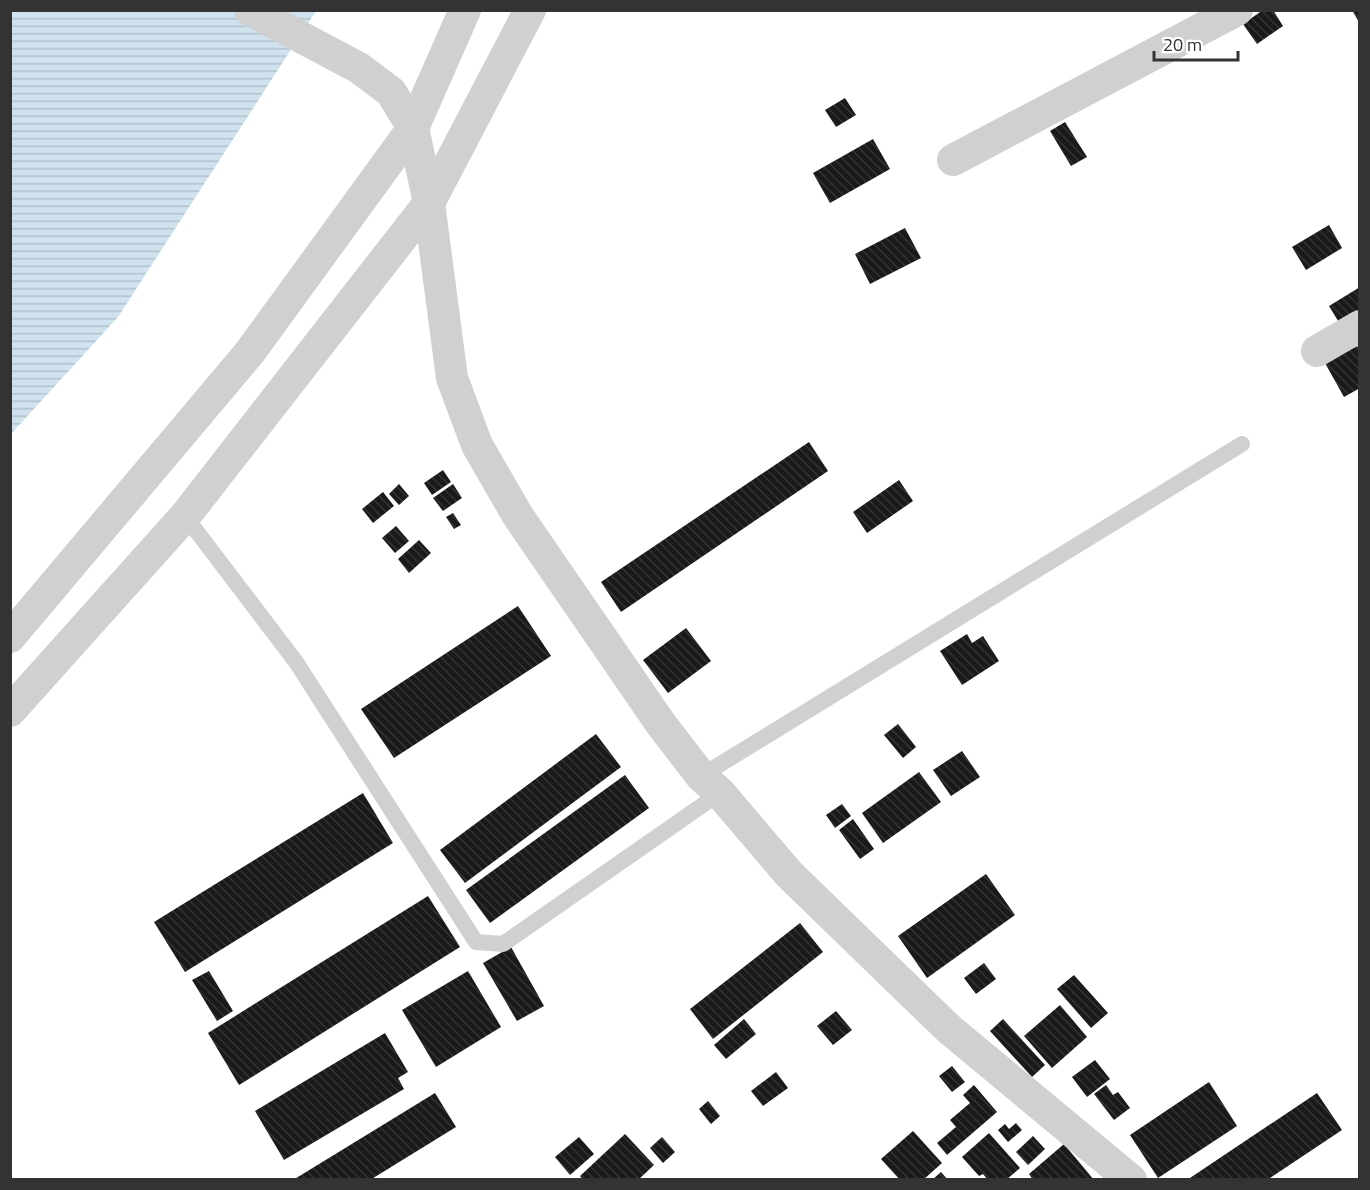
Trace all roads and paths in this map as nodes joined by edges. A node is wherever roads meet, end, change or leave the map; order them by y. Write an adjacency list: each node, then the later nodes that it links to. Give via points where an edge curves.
1 (250, 10): 5 (street, via 359,68 391,92)
2 (465, 10): 5 (street)
3 (530, 10): 7 (street)
4 (1237, 10): 6 (street)
5 (413, 128): 7 (street); 12 (street, via 250,352)
6 (953, 160)
7 (429, 203): 11 (street); 14 (street, via 452,378 477,445 519,516 661,724)
8 (1359, 326): 9 (street)
9 (1317, 351)
10 (1242, 444): 14 (lane)
11 (185, 516): 13 (street); 14 (lane, via 296,662 476,942 503,944)
12 (10, 637)
13 (10, 711)
14 (711, 785): 15 (street, via 789,874 949,1029)
15 (1131, 1179)

